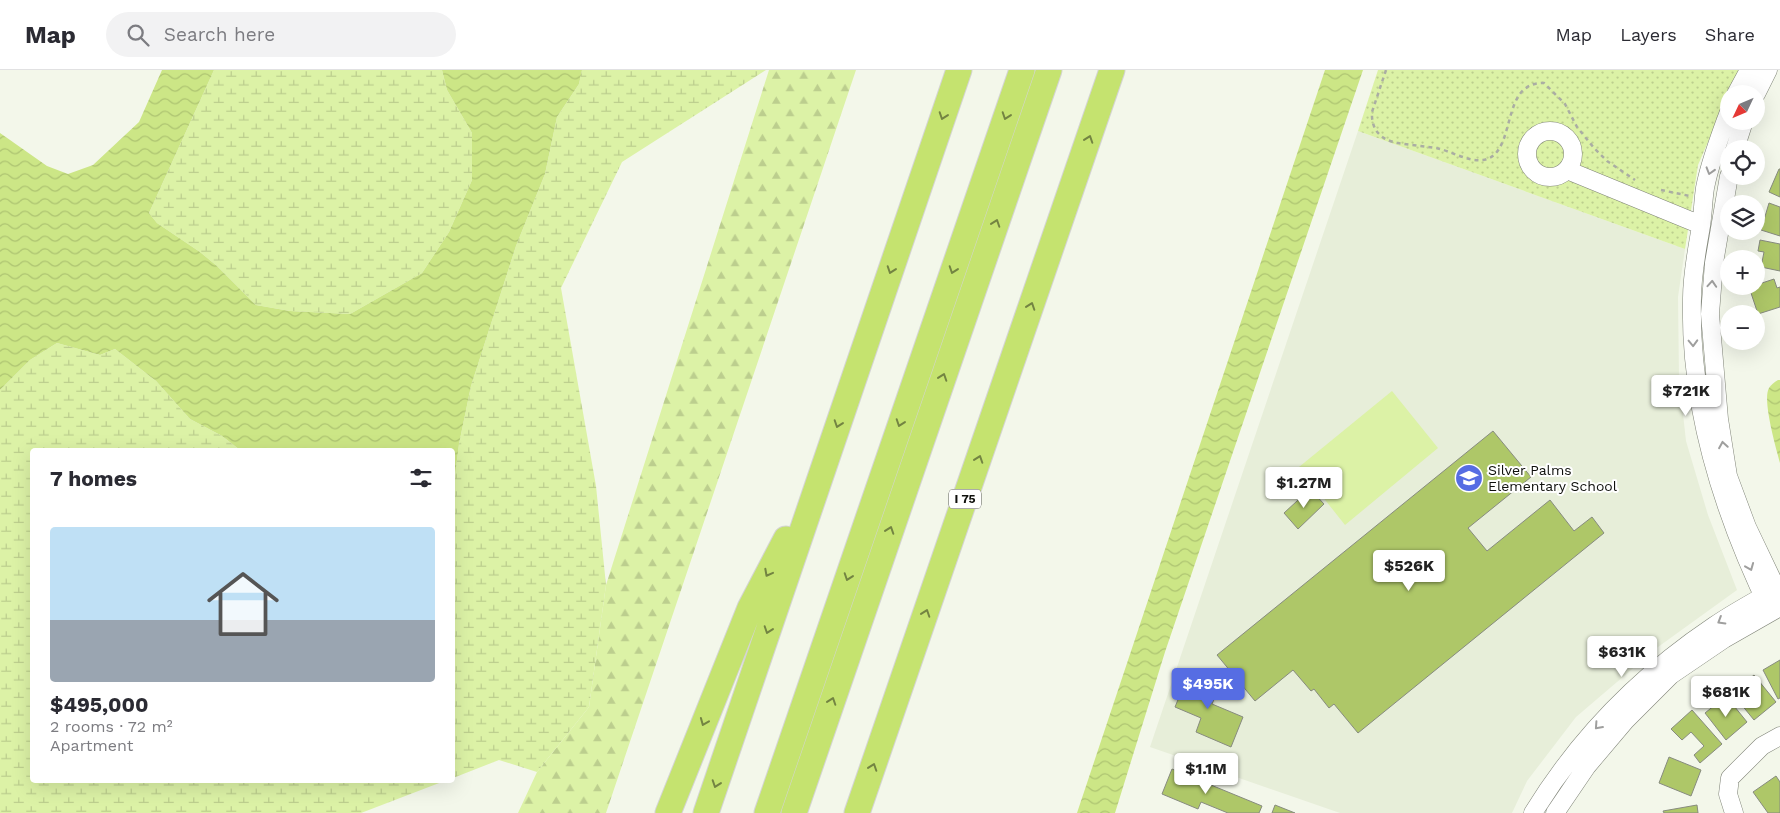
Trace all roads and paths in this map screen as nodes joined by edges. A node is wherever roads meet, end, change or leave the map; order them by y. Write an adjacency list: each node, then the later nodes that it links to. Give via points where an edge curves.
1 (959, 70): 16 (highway, one-way to 16)
2 (1022, 70): 22 (highway, one-way to 22)
3 (1048, 70): 19 (highway, one-way to 3)
4 (1112, 70): 25 (highway, I 75, one-way to 4)
5 (1386, 70): 12 (path, via 1372,112 1373,126 1379,136 1395,143 1437,148 1476,160 1492,158 1499,151 1522,92 1532,85 1544,83 1565,104 1577,127 1606,161)
6 (1748, 70): 8 (street)
7 (1768, 70): 9 (street)
8 (1740, 85)
9 (1760, 85)
10 (1723, 130): 15 (street, one-way to 15)
11 (1567, 170): 15 (street)
12 (1640, 183)
13 (1727, 185): 17 (street, one-way to 13, via 1728,476 1719,419 1710,314 1714,263)
14 (1656, 189): 15 (path, via 1693,196)
15 (1693, 222): 17 (street, one-way to 17, via 1695,370 1703,425 1724,501)
16 (823, 468): 20 (highway, one-way to 20, via 750,608); 21 (highway, one-way to 21)
17 (1775, 598): 26 (street, one-way to 26, via 1715,625 1669,658 1628,695 1573,755); 27 (street, via 1724,639 1671,675 1618,729 1587,766)
18 (1780, 736): 28 (street, via 1762,746 1730,778 1728,794)
19 (819, 738): 23 (highway); 24 (highway, via 821,772)
20 (668, 813)
21 (706, 813)
22 (767, 813)
23 (794, 813)
24 (807, 813)
25 (858, 813)
26 (1533, 813)
27 (1555, 813)
28 (1734, 813)

